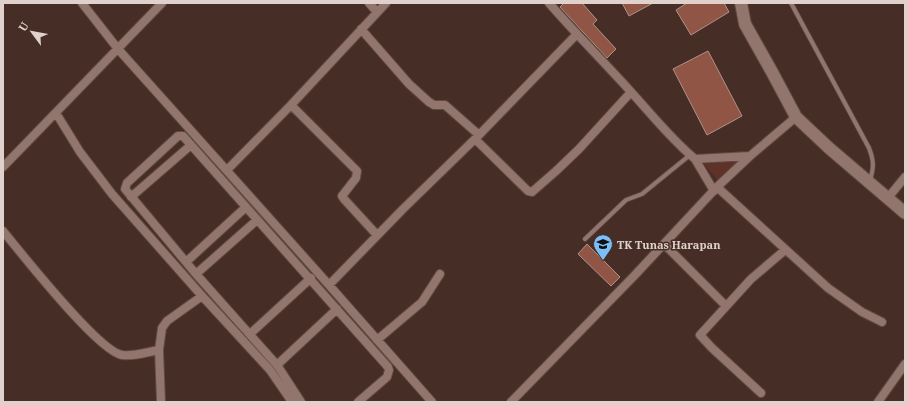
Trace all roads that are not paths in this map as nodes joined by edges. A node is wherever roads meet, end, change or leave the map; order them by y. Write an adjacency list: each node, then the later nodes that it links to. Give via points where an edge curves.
1 (82, 3): 11 (street)
2 (162, 3): 11 (street)
3 (369, 3): 8 (street)
4 (386, 3): 8 (street)
5 (549, 3): 10 (street)
6 (741, 3): 15 (street, via 745,24)
7 (791, 3): 23 (lane, via 869,148 873,159)
8 (377, 12): 9 (street)
9 (361, 29): 13 (street); 16 (street, via 409,84 434,105 445,105)
10 (576, 35): 12 (street); 16 (street)
11 (118, 49): 14 (street); 21 (street)
12 (631, 92): 16 (street, via 579,149 532,192 528,191); 19 (street)
13 (291, 105): 21 (street); 31 (street, via 357,171 356,178 342,196)
14 (56, 112): 20 (street); 40 (street, via 80,152 112,194)
15 (796, 117): 18 (street); 23 (street)
16 (477, 137): 31 (street)
17 (191, 145): 25 (street); 25 (street, via 183,136 178,136 127,182 125,189); 27 (street)
18 (750, 156): 19 (street); 24 (street)
19 (693, 157): 24 (street); 32 (lane, via 642,194 626,200)
20 (3, 167)
21 (226, 170): 39 (street)
22 (905, 177): 26 (street)
23 (870, 183): 26 (street)
24 (716, 189): 33 (street); 34 (street)
25 (131, 197): 35 (street)
26 (887, 199): 28 (street)
27 (246, 208): 29 (street); 35 (street)
28 (905, 213)
29 (257, 220): 36 (street); 38 (street)
30 (3, 231): 46 (street, via 73,314 111,350 126,355)
31 (377, 235): 39 (street)
32 (585, 239)
33 (664, 244): 41 (street); 55 (street)
34 (785, 250): 41 (street, via 751,279); 43 (street, via 842,299)
35 (186, 262): 36 (street)
36 (196, 274): 44 (street)
37 (440, 274): 45 (street, via 422,302)
38 (311, 278): 42 (street); 44 (street)
39 (329, 285): 45 (street)
40 (202, 296): 46 (street, via 164,324); 51 (street, via 270,370)
41 (726, 306): 49 (street, via 700,335)
42 (337, 309): 48 (street); 53 (street, via 389,370 387,377)
43 (882, 322)
44 (250, 334): 48 (street)
45 (377, 340): 54 (street)
46 (159, 350): 50 (street)
47 (905, 364): 56 (street)
48 (277, 365): 52 (street)
49 (761, 393)
50 (161, 402)
51 (292, 402)
52 (301, 402)
53 (358, 402)
54 (432, 402)
55 (511, 402)
56 (878, 402)

